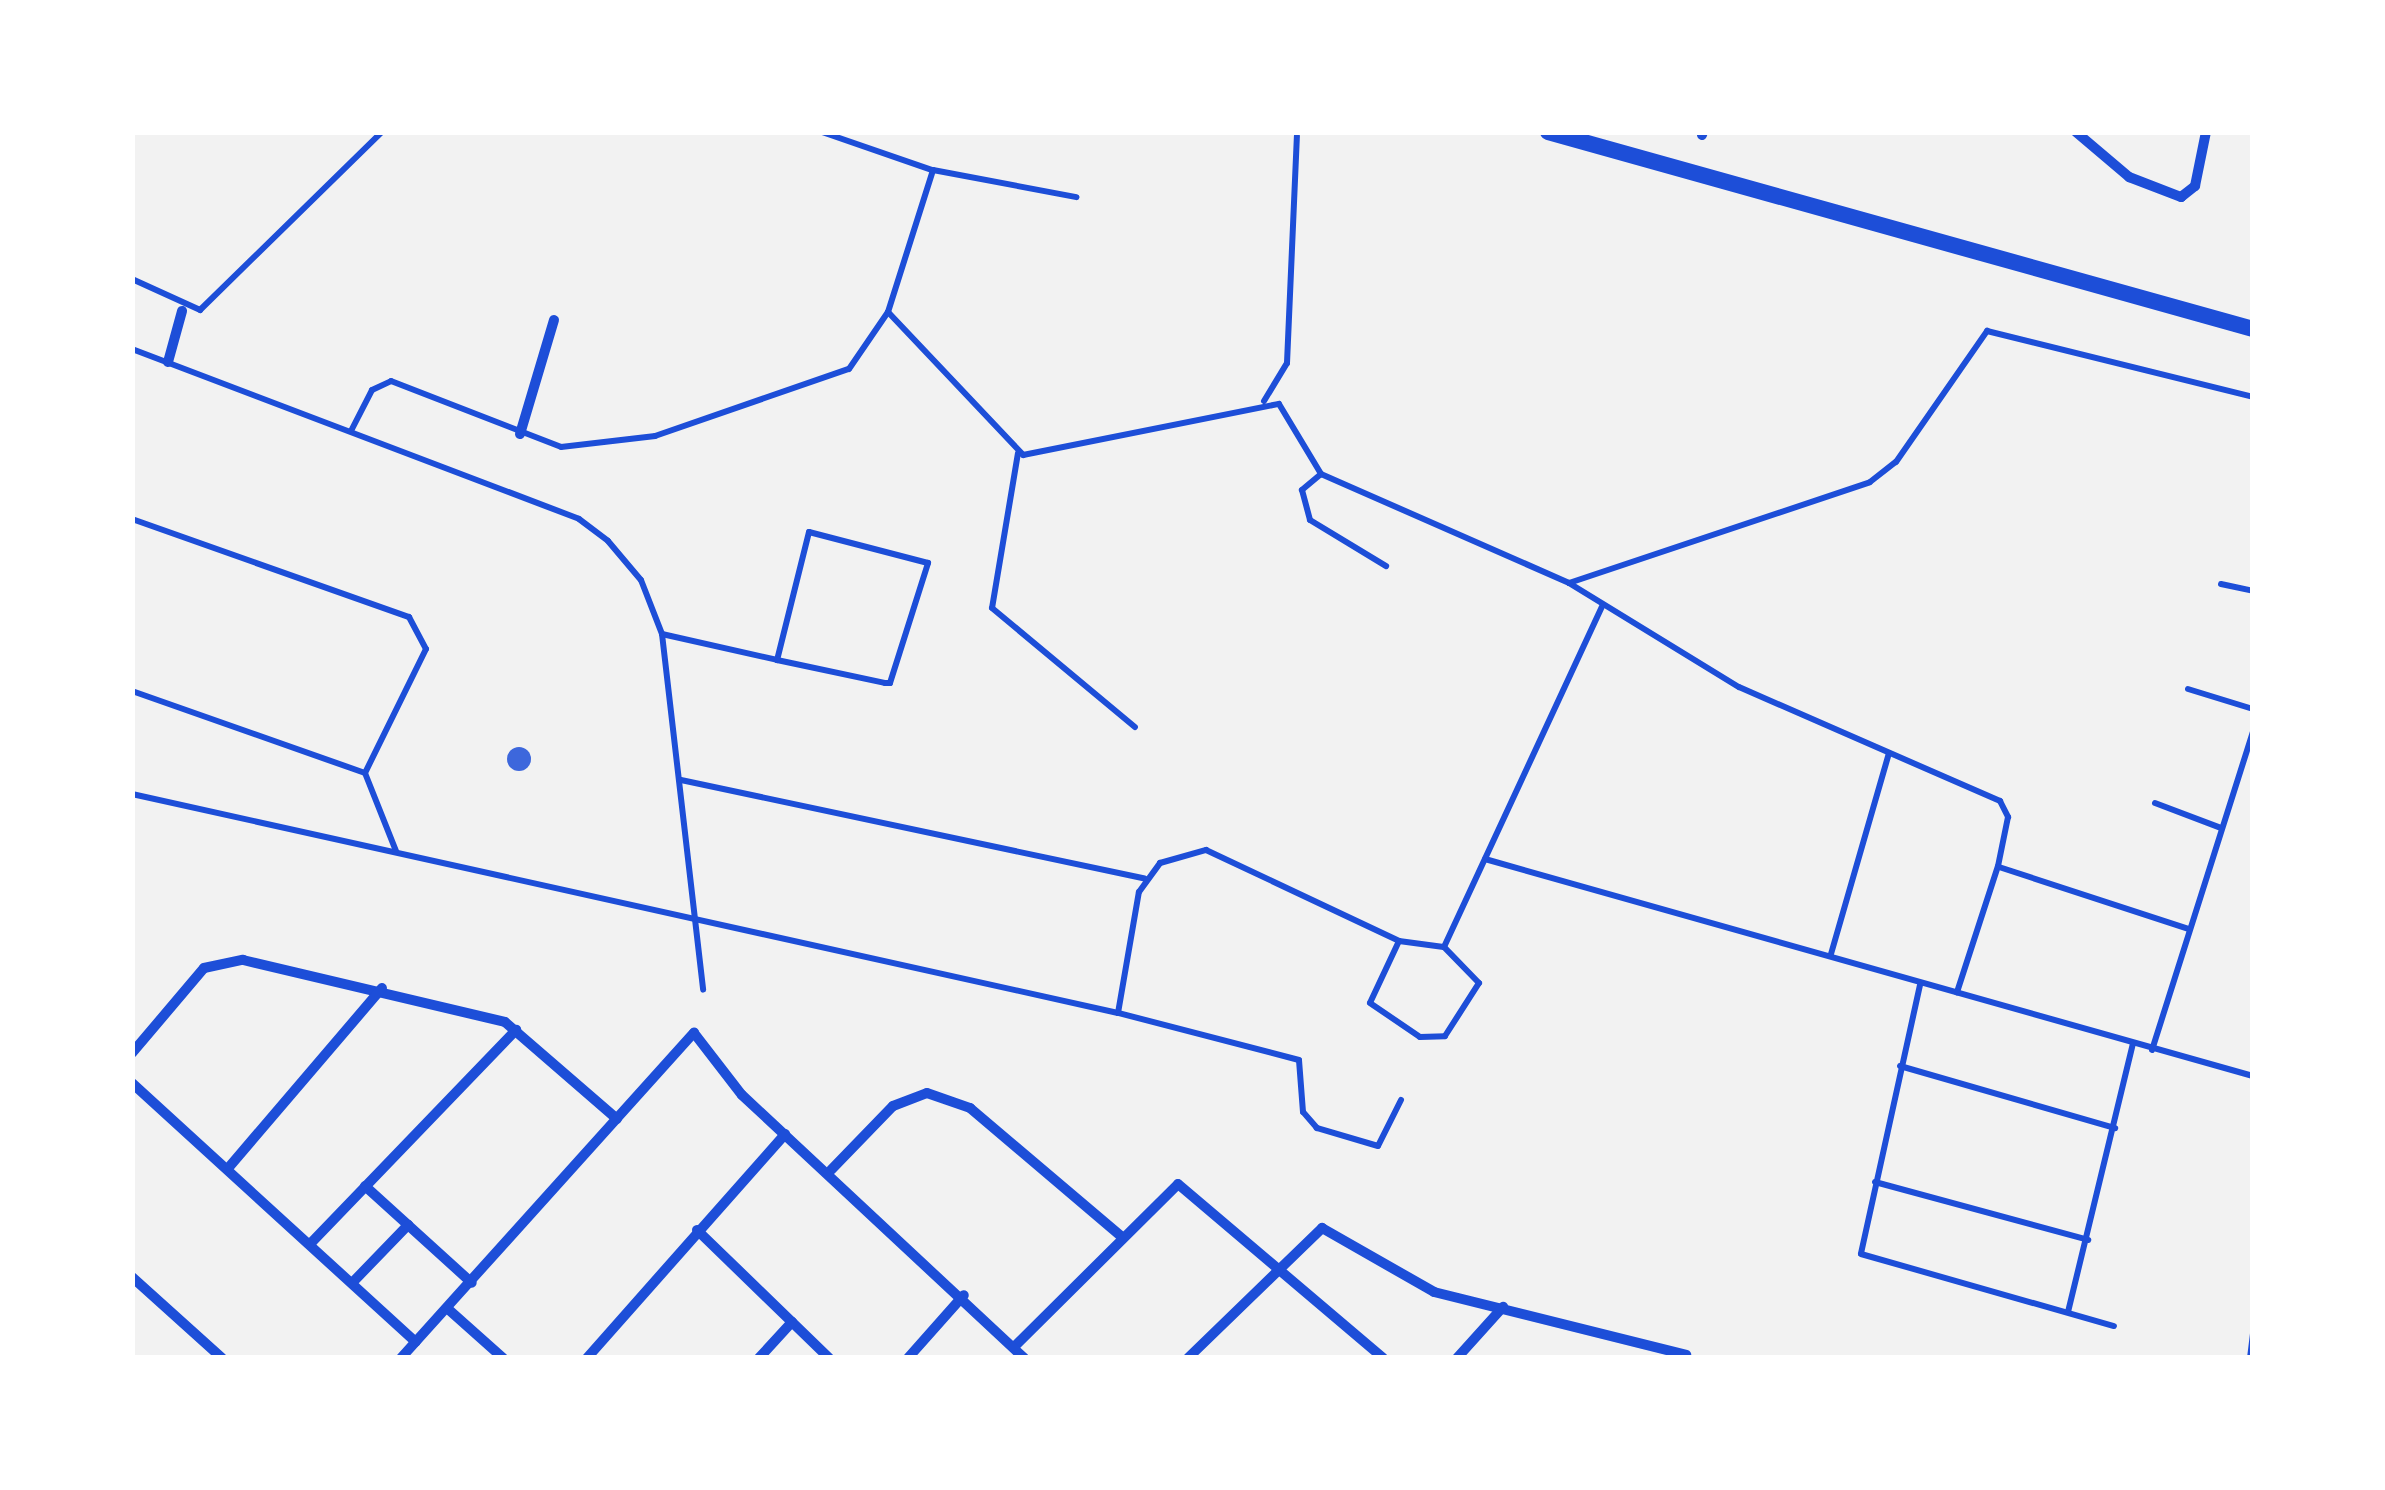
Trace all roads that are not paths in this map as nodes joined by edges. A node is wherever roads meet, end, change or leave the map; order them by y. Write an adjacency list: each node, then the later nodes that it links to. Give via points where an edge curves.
1 (382, 132): 10 (lane, via 221,296)
2 (822, 132): 7 (lane)
3 (1548, 132): 13 (main road)
4 (2076, 132): 5 (street, via 2129,177 2181,197 2195,186)
5 (2206, 132)
6 (1297, 136): 17 (lane, via 1287,363)
7 (933, 170): 8 (lane); 11 (lane)
8 (1076, 197)
9 (132, 279): 10 (lane)
10 (182, 310): 15 (street)
11 (888, 312): 19 (lane, via 850,369 740,409 583,449); 20 (lane)
12 (554, 320): 19 (street)
13 (2253, 329)
14 (132, 349): 15 (lane)
15 (168, 362): 18 (lane)
16 (2253, 397): 24 (lane, via 1988,331 1870,482)
17 (1264, 401): 20 (lane); 21 (lane, via 1294,416 1303,459)
18 (351, 431): 19 (lane, via 373,390 391,382); 28 (lane, via 594,528 641,580)
19 (520, 434)
20 (1018, 454): 33 (lane, via 992,608)
21 (1321, 475): 23 (lane, via 1302,490 1310,520); 24 (lane)
22 (132, 519): 36 (lane, via 419,626 426,650)
23 (1386, 566)
24 (1569, 583): 27 (lane)
25 (2221, 584): 26 (lane)
26 (2253, 591)
27 (1602, 607): 35 (lane, via 1739,687); 42 (lane)
28 (662, 634): 29 (lane); 37 (lane)
29 (777, 660): 29 (lane, via 890,683 928,563 809,532)
30 (2188, 689): 32 (lane)
31 (132, 691): 36 (lane)
32 (2253, 709)
33 (1136, 727)
34 (2253, 731): 40 (lane)
35 (1889, 753): 43 (lane, via 2007,807); 49 (lane)
36 (365, 773): 41 (lane)
37 (681, 780): 44 (lane); 45 (lane)
38 (132, 794): 41 (lane)
39 (2155, 803): 40 (lane)
40 (2221, 828): 46 (lane)
41 (396, 851): 45 (lane)
42 (1485, 860): 48 (lane); 49 (lane)
43 (1998, 866): 46 (lane); 53 (lane)
44 (1144, 879): 47 (lane, via 1173,854 1206,850); 54 (lane)
45 (688, 917): 52 (lane); 54 (lane)
46 (2189, 929): 57 (lane)
47 (1399, 941): 48 (lane); 48 (lane, via 1370,1004 1434,1041 1479,983)
48 (1444, 947)
49 (1831, 954): 50 (lane)
50 (1920, 985): 53 (lane); 59 (lane)
51 (382, 988): 55 (street); 58 (street, via 216,962); 66 (street)
52 (703, 990)
53 (1957, 992): 56 (lane)
54 (1118, 1013): 62 (lane, via 1292,1057 1306,1120 1335,1134 1382,1144)
55 (516, 1030): 63 (street); 69 (street)
56 (2133, 1044): 57 (lane); 64 (lane)
57 (2152, 1049): 60 (lane)
58 (132, 1053)
59 (1900, 1066): 64 (lane); 68 (lane)
60 (2253, 1076)
61 (132, 1083): 66 (street)
62 (1401, 1100)
63 (617, 1119): 65 (street, via 694,1034); 78 (street)
64 (2114, 1128): 73 (lane)
65 (785, 1134): 67 (street); 71 (street)
66 (230, 1166): 74 (street)
67 (830, 1170): 72 (street, via 893,1106 927,1093 970,1108); 79 (street)
68 (1875, 1182): 73 (lane); 82 (lane, via 1860,1242 1867,1262)
69 (365, 1186): 70 (street); 74 (street)
70 (408, 1225): 77 (street); 78 (street)
71 (697, 1230): 83 (street); 92 (street)
72 (1121, 1236): 75 (street, via 1178,1184); 87 (street)
73 (2089, 1240): 82 (lane)
74 (311, 1243): 77 (street)
75 (1279, 1267): 80 (street, via 1331,1228 1424,1288); 97 (street); 98 (street)
76 (132, 1276): 89 (street)
77 (352, 1283): 86 (street)
78 (472, 1283): 81 (street)
79 (964, 1294): 87 (street); 95 (street)
80 (1503, 1307): 88 (street); 99 (street)
81 (448, 1309): 86 (street); 91 (street)
82 (2068, 1312): 84 (lane)
83 (792, 1322): 93 (street); 94 (street)
84 (2114, 1325)
85 (2253, 1333): 100 (lane)
86 (416, 1342): 90 (street)
87 (1014, 1347): 96 (street)
88 (1686, 1355)
89 (222, 1358)
90 (401, 1358)
91 (503, 1358)
92 (586, 1358)
93 (759, 1358)
94 (829, 1358)
95 (908, 1358)
96 (1024, 1358)
97 (1188, 1358)
98 (1384, 1358)
99 (1457, 1358)
100 (2250, 1358)

